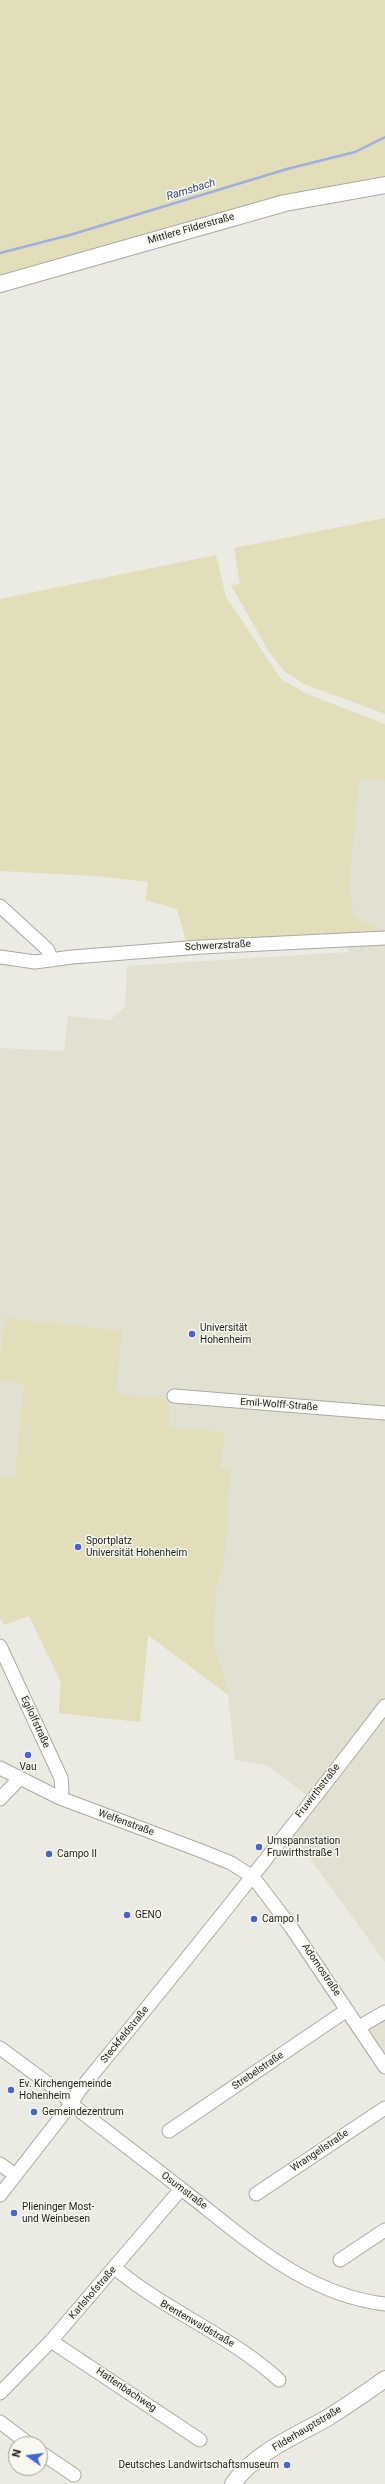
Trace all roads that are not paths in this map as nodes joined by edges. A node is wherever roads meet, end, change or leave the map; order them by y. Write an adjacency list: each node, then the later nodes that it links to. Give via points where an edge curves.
1 (385, 185): 2 (main road, Mittlere Filderstraße, via 286,203)
2 (0, 284)
3 (0, 906): 6 (street, via 47,950)
4 (385, 938): 6 (street, Schwerzstraße, via 201,947)
5 (0, 957): 6 (street, Schwerzstraße, via 35,962)
6 (52, 960)
7 (174, 1396): 8 (street, Emil-Wolff-Straße)
8 (385, 1413)
9 (0, 1646): 13 (street, Egilolfstraße, via 61,1778)
10 (385, 1706): 15 (street, Fruwirthstraße)
11 (0, 1768): 12 (street, Welfenstraße)
12 (20, 1778): 13 (street, Welfenstraße); 14 (street)
13 (60, 1798): 15 (street, Welfenstraße, via 231,1864)
14 (0, 1799)
15 (250, 1880): 16 (street, Adornostraße, via 292,1927); 21 (street, Steckfeldstraße)
16 (347, 2010): 18 (street, Adornostraße); 23 (street, Strebelstraße)
17 (385, 2012): 18 (street)
18 (359, 2027): 20 (street, Adornostraße)
19 (0, 2048): 21 (street, Osumstraße, via 65,2096)
20 (385, 2067)
21 (71, 2104): 25 (street, Steckfeldstraße); 26 (street, Osumstraße)
22 (385, 2108): 27 (street, Wrangellstraße)
23 (169, 2131)
24 (0, 2164): 25 (street)
25 (15, 2175): 28 (street, Steckfeldstraße)
26 (181, 2188): 31 (street, Karlshofstraße); 32 (street, Osumstraße, via 266,2254 315,2284 340,2294)
27 (256, 2194)
28 (0, 2195)
29 (385, 2230): 30 (street)
30 (340, 2260)
31 (115, 2268): 33 (street, Karlshofstraße); 35 (street, Brentenwaldstraße, via 158,2301 242,2350)
32 (385, 2304)
33 (51, 2341): 36 (street, Karlshofstraße); 39 (street, Hattenbachweg)
34 (385, 2379): 42 (main road, Filderhauptstraße, via 268,2452 245,2470)
35 (278, 2380)
36 (0, 2393)
37 (0, 2422): 38 (street)
38 (18, 2436)
39 (200, 2440)
40 (48, 2457): 41 (street)
41 (74, 2475)
42 (233, 2484)

